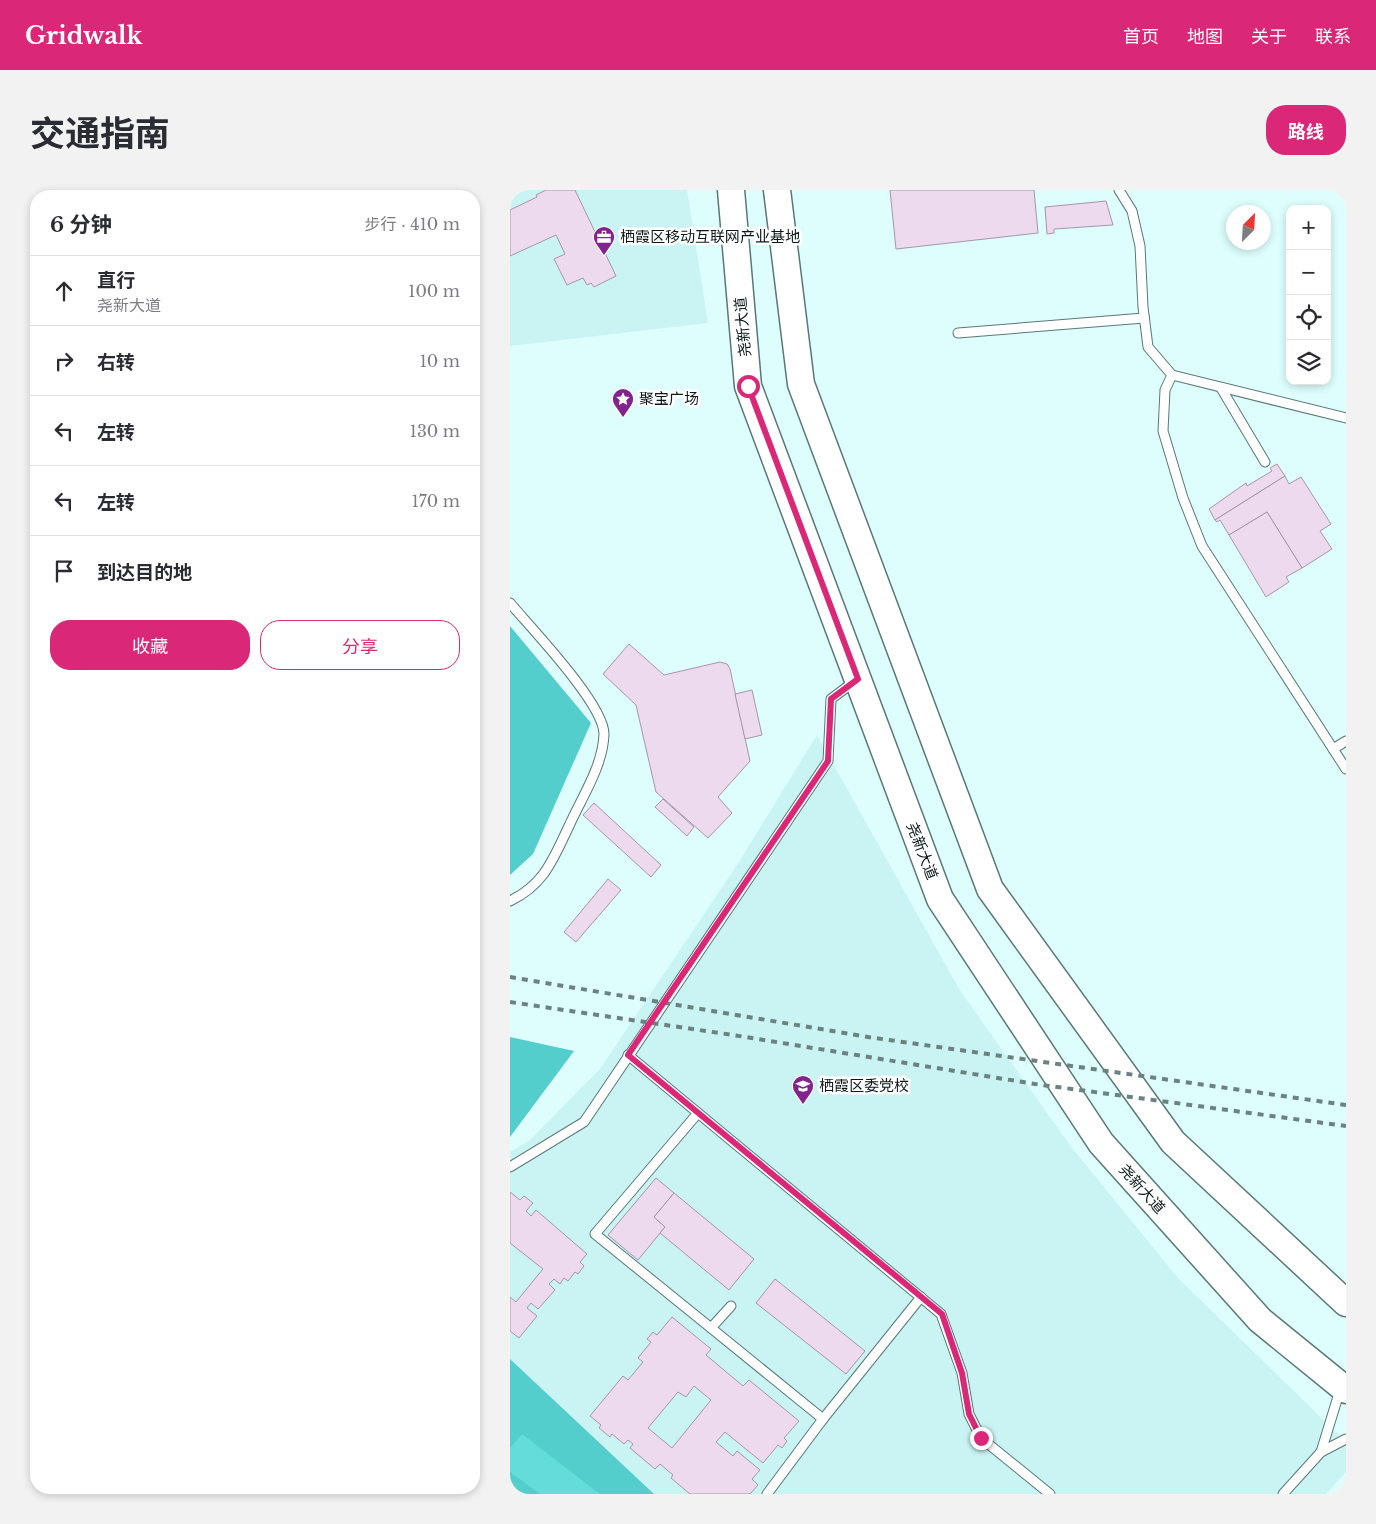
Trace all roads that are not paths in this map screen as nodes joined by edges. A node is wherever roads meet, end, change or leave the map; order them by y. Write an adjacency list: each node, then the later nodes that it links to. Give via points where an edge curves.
1 (731, 190): 11 (main road, 尧新大道, via 748,386)
2 (777, 190): 20 (main road, via 801,384 990,889 1174,1142)
3 (1119, 190): 4 (lane, via 1132,211 1140,246)
4 (1144, 318): 5 (lane); 6 (lane, via 1148,347)
5 (958, 333)
6 (1172, 375): 7 (lane); 13 (lane, via 1165,390 1163,432 1202,546)
7 (1221, 388): 8 (lane); 9 (lane)
8 (1346, 418)
9 (1265, 462)
10 (510, 603): 15 (lane, via 587,693 604,732 600,758 546,872 525,893)
11 (858, 679): 16 (lane, via 831,699 828,761); 23 (main road, 尧新大道, via 940,899 1101,1143 1260,1320)
12 (1346, 741): 13 (lane)
13 (1333, 749): 14 (lane)
14 (1346, 769)
15 (510, 901)
16 (628, 1055): 17 (lane); 18 (lane, via 584,1122)
17 (698, 1113): 19 (lane); 22 (lane, via 596,1234)
18 (510, 1167)
19 (921, 1297): 24 (lane); 28 (lane, via 942,1314 962,1373 969,1414 981,1438)
20 (1346, 1303)
21 (731, 1306): 22 (lane)
22 (711, 1328): 24 (lane)
23 (1344, 1386): 26 (lane)
24 (823, 1419): 27 (lane)
25 (1346, 1439): 26 (lane)
26 (1321, 1452): 29 (lane)
27 (767, 1494)
28 (1050, 1494)
29 (1283, 1494)

